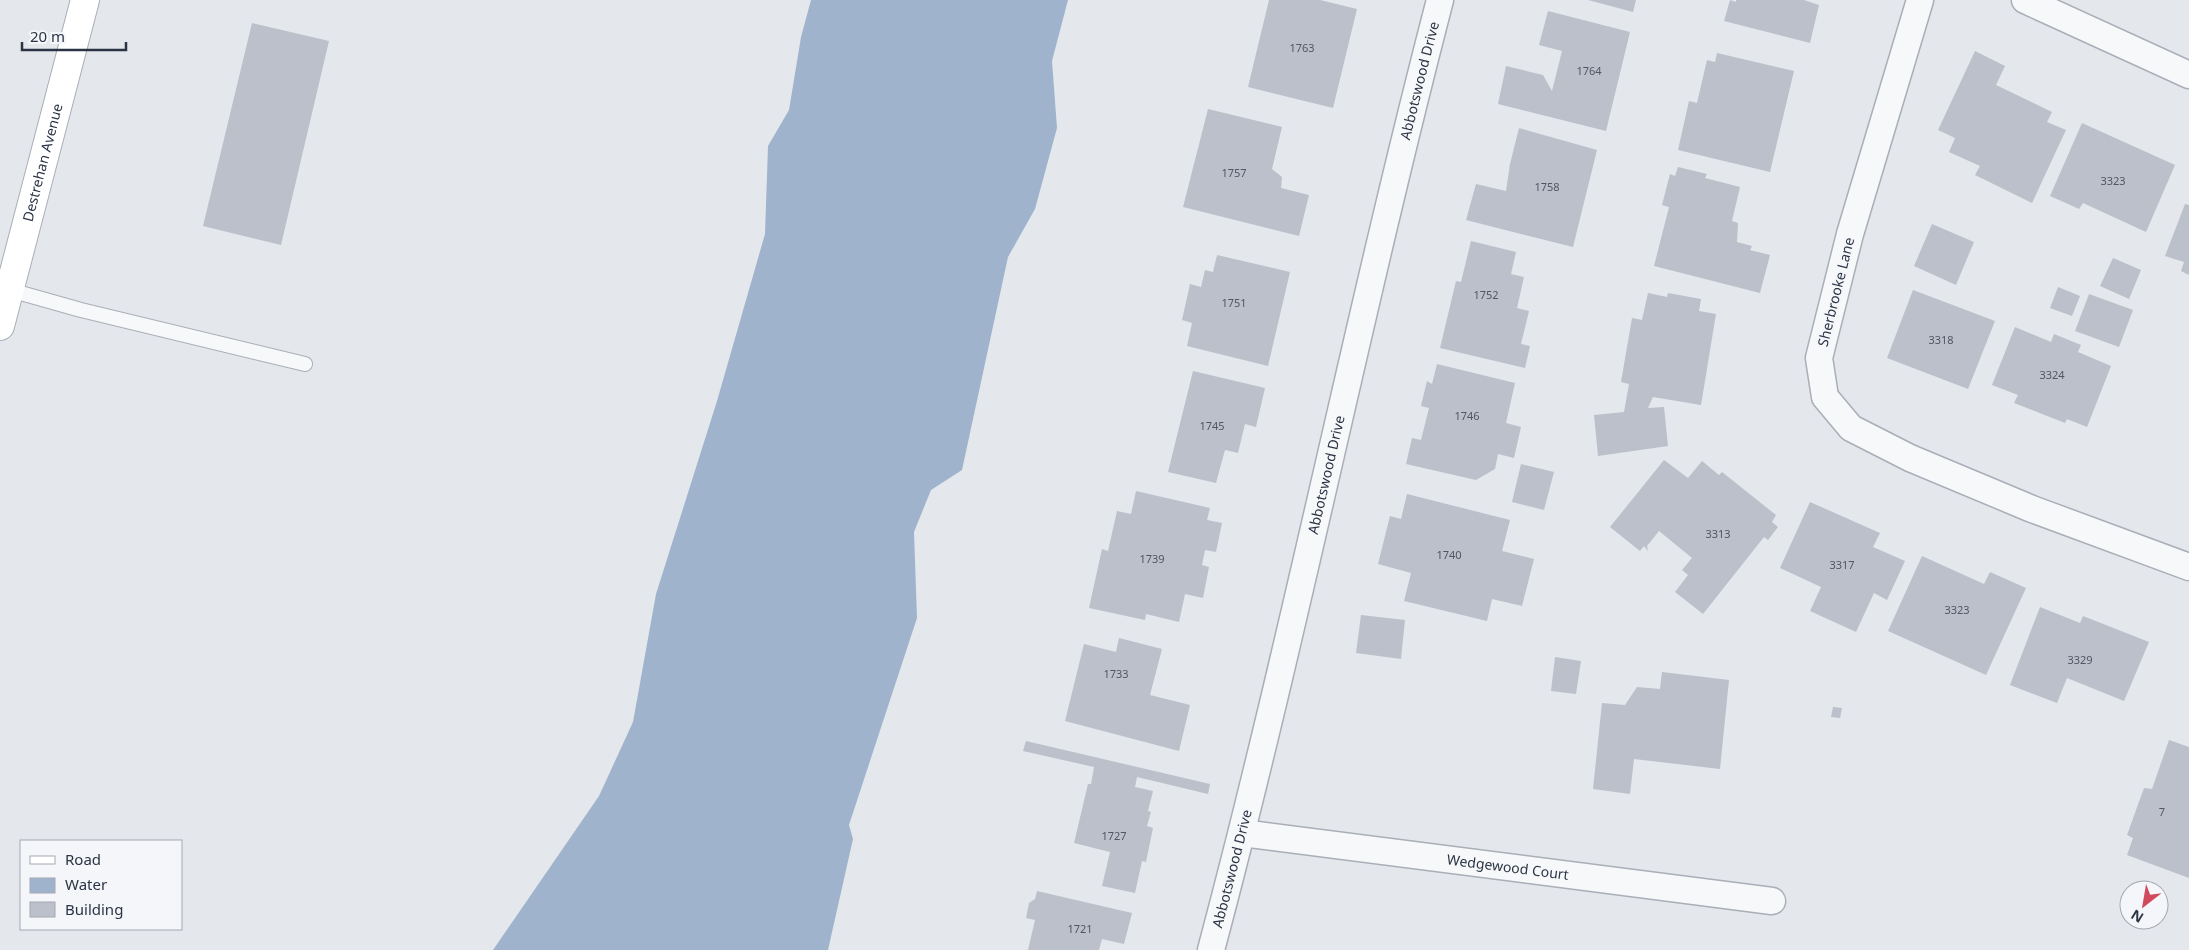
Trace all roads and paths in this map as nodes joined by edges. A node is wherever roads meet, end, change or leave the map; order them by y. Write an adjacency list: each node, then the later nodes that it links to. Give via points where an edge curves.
1 (85, 0): 6 (main road, Destrehan Avenue)
2 (1440, 0): 10 (street, Abbotswood Drive, via 1404,139)
3 (1920, 0): 9 (street, Sherbrooke Lane, via 1850,234 1819,358 1826,398 1851,428 1910,458 2032,509)
4 (2025, 0): 5 (street)
5 (2189, 75)
6 (6, 294): 7 (main road, Destrehan Avenue); 8 (lane)
7 (0, 326)
8 (305, 364)
9 (2189, 567)
10 (1242, 833): 11 (street, Wedgewood Court); 12 (street, Abbotswood Drive)
11 (1772, 901)
12 (1211, 950)

